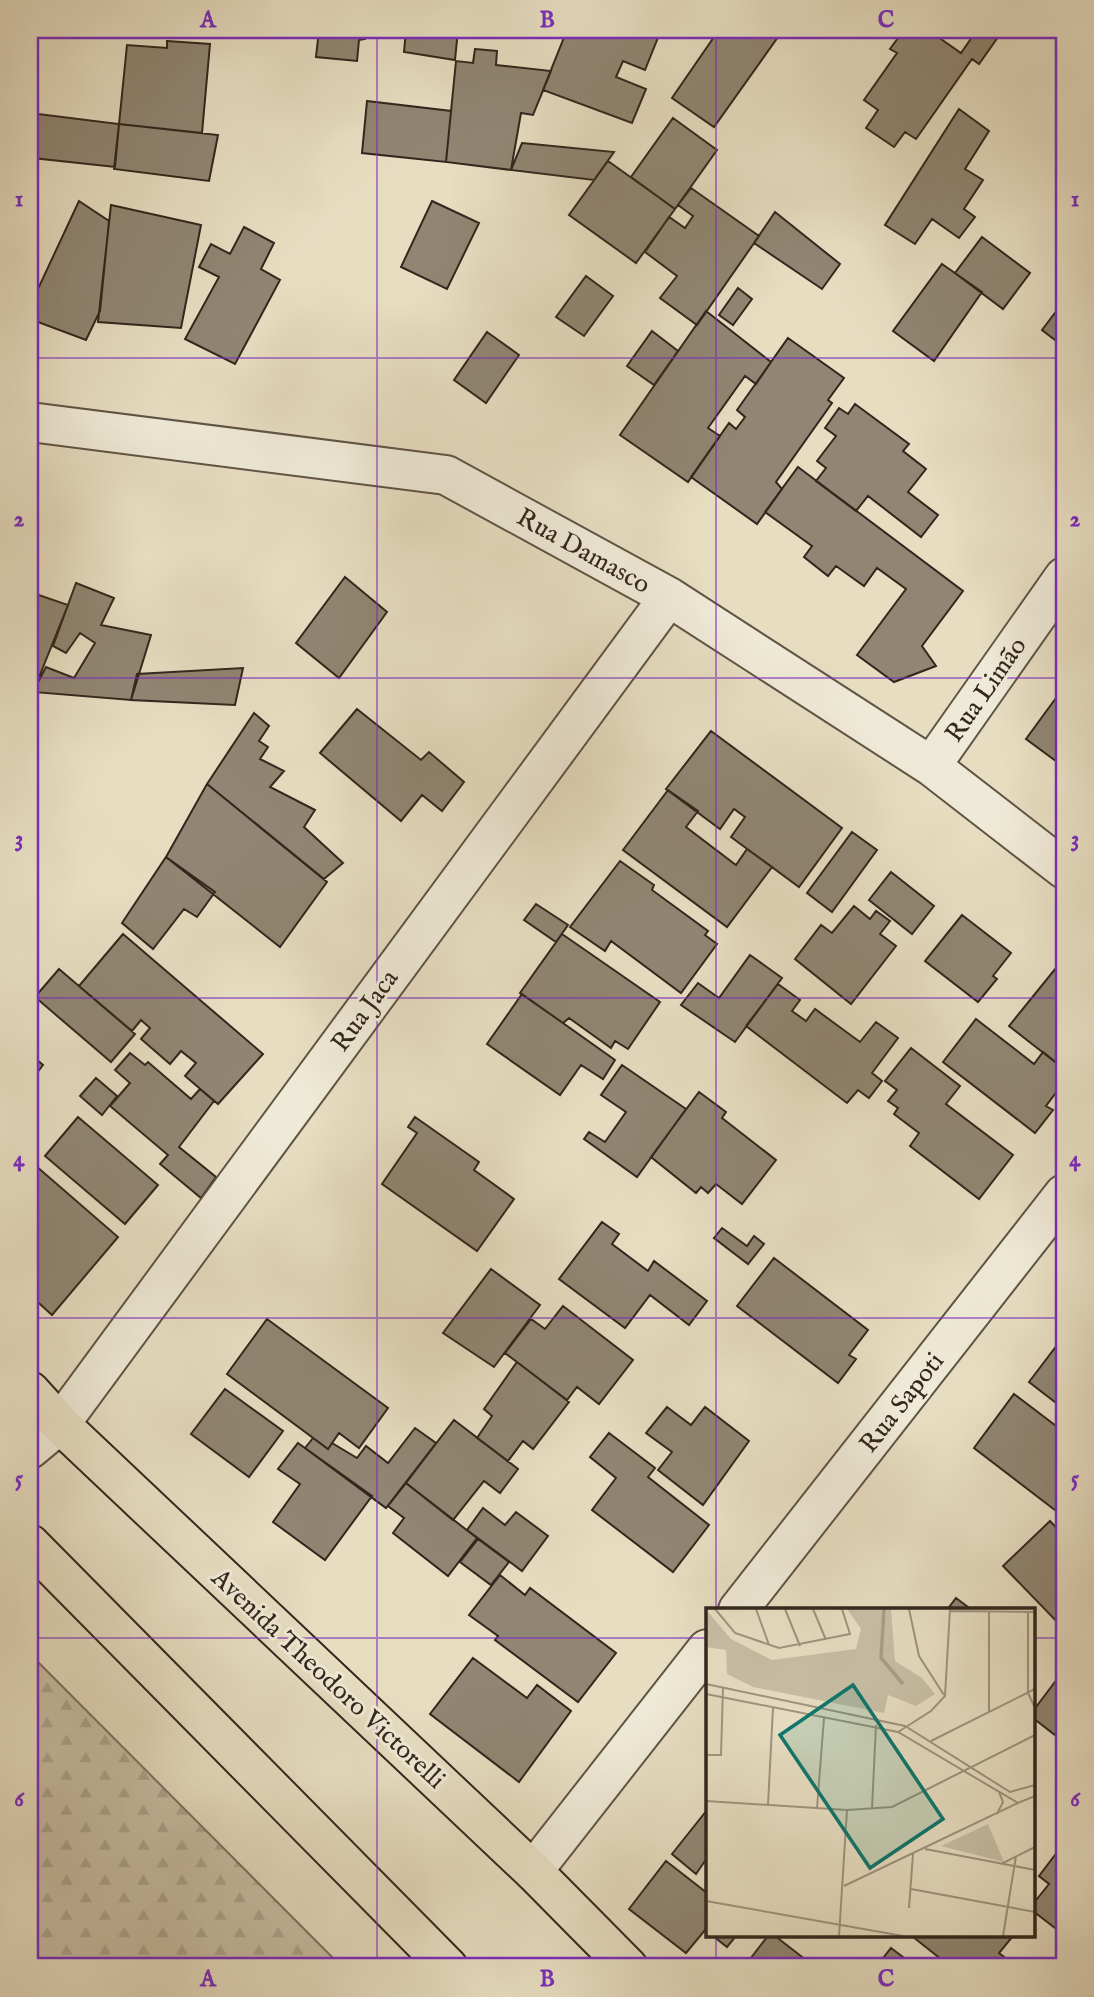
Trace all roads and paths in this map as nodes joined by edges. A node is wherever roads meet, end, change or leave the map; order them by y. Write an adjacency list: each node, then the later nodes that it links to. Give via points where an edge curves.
1 (30, 422): 3 (street, Rua Damasco, via 446,475)
2 (1064, 577): 4 (street, Rua Limão)
3 (669, 597): 4 (street, Rua Damasco); 8 (street, Rua Jaca)
4 (931, 766): 5 (street, Rua Damasco)
5 (1064, 869)
6 (1064, 1194): 11 (street, Rua Sapoti)
7 (30, 1391): 8 (main road, Avenida Theodoro Victorelli)
8 (60, 1424): 9 (street, Rua Jaca); 13 (main road, Avenida Theodoro Victorelli)
9 (30, 1449)
10 (30, 1544): 14 (main road)
11 (740, 1608)
12 (706, 1650): 13 (street)
13 (533, 1871): 15 (main road, Avenida Theodoro Victorelli)
14 (448, 1967)
15 (628, 1967)

